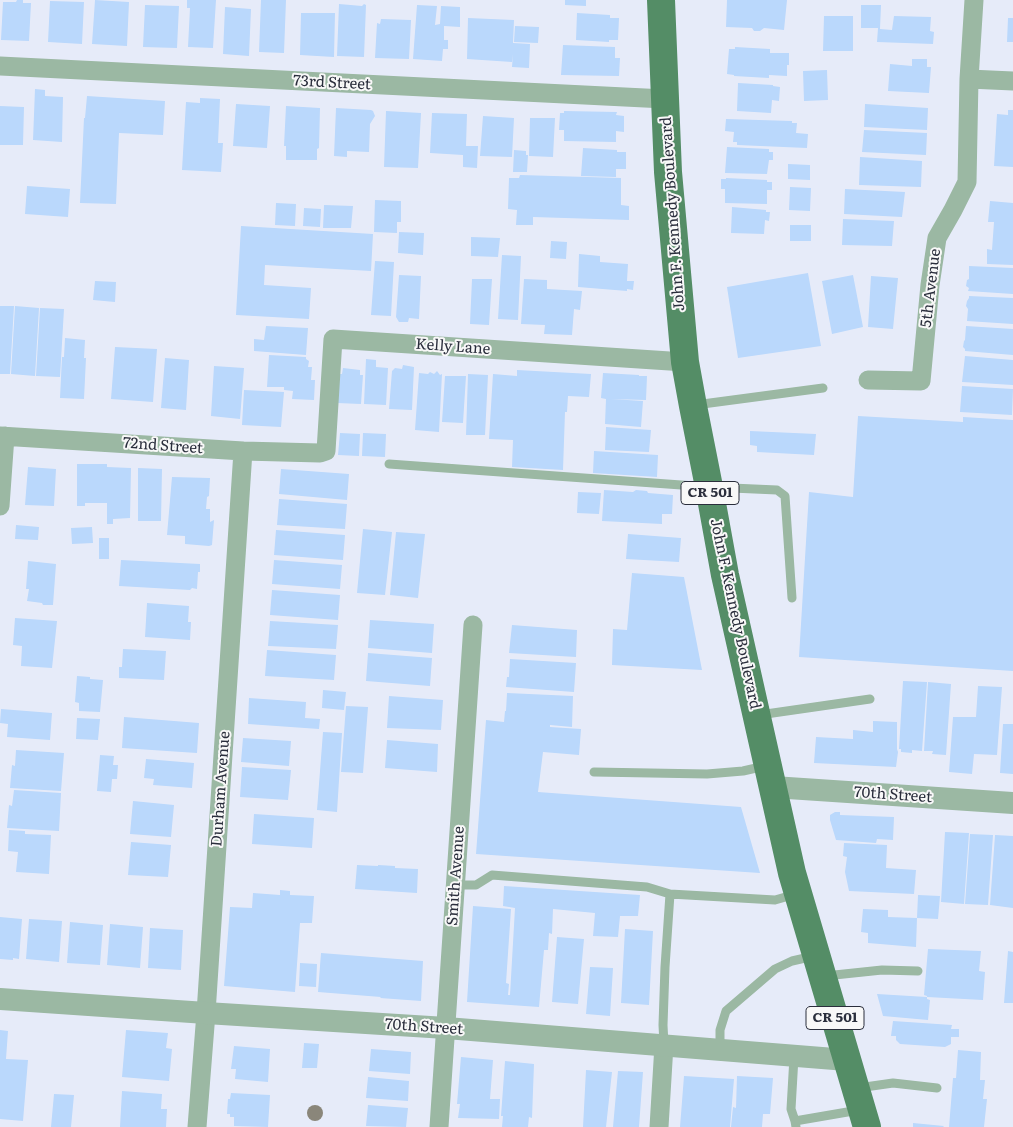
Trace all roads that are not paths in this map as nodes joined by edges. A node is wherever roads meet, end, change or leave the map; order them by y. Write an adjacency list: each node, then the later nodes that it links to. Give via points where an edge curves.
1 (661, 0): 6 (main road, John F. Kennedy Boulevard / CR 501)
2 (974, 0): 4 (street, 5th Avenue)
3 (0, 66): 6 (street, 73rd Street)
4 (969, 79): 5 (street); 8 (street, 5th Avenue, via 967,182 938,238 921,381)
5 (1013, 81)
6 (665, 99): 7 (main road, John F. Kennedy Boulevard / CR 501, via 668,172)
7 (685, 362): 10 (main road, John F. Kennedy Boulevard / CR 501); 13 (street, Kelly Lane, via 334,339)
8 (868, 380)
9 (823, 388): 10 (lane)
10 (693, 406): 15 (main road, John F. Kennedy Boulevard / CR 501)
11 (3, 436): 12 (street, 72nd Street); 16 (street)
12 (243, 451): 13 (street, 72nd Street, via 320,454); 30 (street, Durham Avenue)
13 (326, 451)
14 (389, 464): 15 (lane)
15 (710, 487): 17 (lane, via 777,490 785,496); 20 (main road, John F. Kennedy Boulevard / CR 501, via 725,575)
16 (0, 506)
17 (792, 598)
18 (474, 625): 24 (street, Smith Avenue)
19 (870, 699): 20 (lane)
20 (757, 716): 22 (main road, John F. Kennedy Boulevard / CR 501)
21 (594, 772): 22 (lane, via 707,774 744,771)
22 (771, 776): 23 (street, 70th Street); 26 (main road, John F. Kennedy Boulevard / CR 501)
23 (1013, 803)
24 (455, 885): 25 (lane, via 476,885 492,875 647,887); 31 (street, Smith Avenue)
25 (670, 894): 26 (lane, via 775,900); 32 (lane, via 664,977)
26 (798, 894): 27 (main road, John F. Kennedy Boulevard / CR 501)
27 (820, 966): 28 (lane); 33 (lane, via 792,961 775,969 726,1011 720,1030); 35 (main road, John F. Kennedy Boulevard / CR 501)
28 (918, 972)
29 (0, 999): 30 (street, 70th Street)
30 (206, 1013): 31 (street, 70th Street); 39 (street, Durham Avenue)
31 (446, 1028): 32 (street, 70th Street); 40 (street, Smith Avenue)
32 (664, 1045): 33 (street, 70th Street); 41 (street)
33 (720, 1050): 34 (street, 70th Street)
34 (794, 1055): 35 (street, 70th Street); 38 (lane, via 791,1109)
35 (847, 1060): 37 (main road, John F. Kennedy Boulevard / CR 501)
36 (937, 1088): 37 (lane, via 893,1083)
37 (861, 1109): 38 (lane)
38 (796, 1124)
39 (197, 1127)
40 (439, 1127)
41 (659, 1127)

